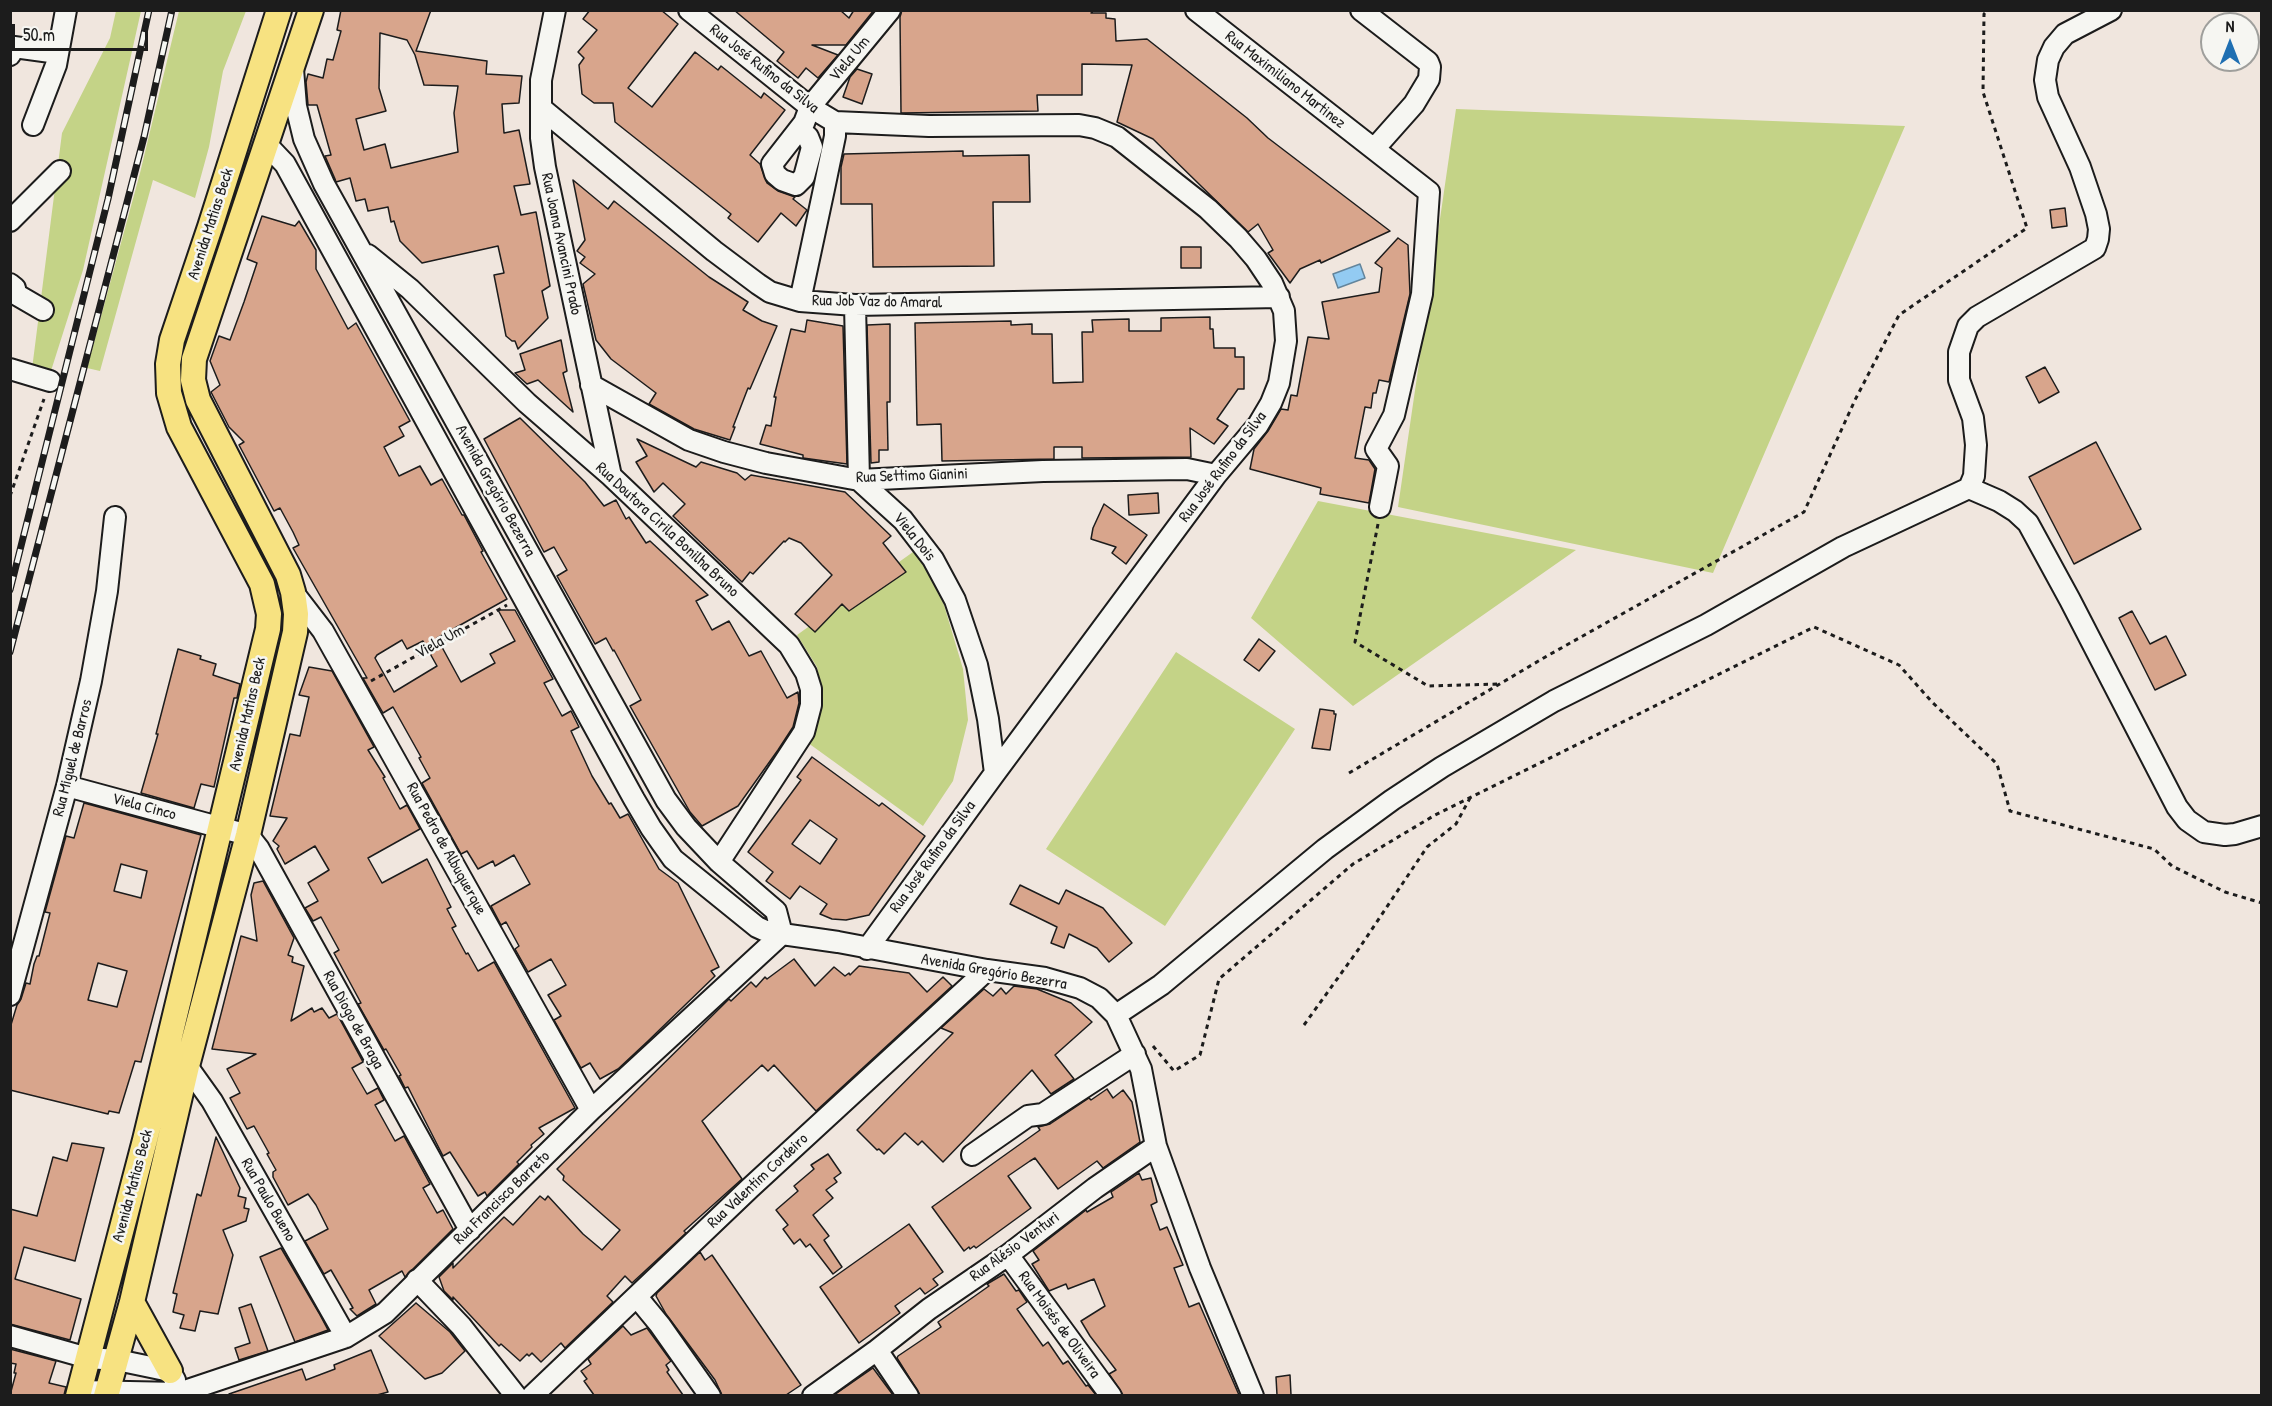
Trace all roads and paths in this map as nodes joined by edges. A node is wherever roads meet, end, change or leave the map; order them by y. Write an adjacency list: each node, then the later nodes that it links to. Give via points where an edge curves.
1 (66, 10): 11 (street)
2 (279, 10): 14 (main road)
3 (311, 10): 13 (main road, Avenida Gregório Bezerra)
4 (555, 10): 16 (street, Rua Joana Avancini Prado, via 541,80)
5 (689, 10): 15 (street, Rua José Rufino da Silva)
6 (890, 10): 15 (street, Viela Um)
7 (1196, 10): 21 (street, Rua Maximiliano Martinez)
8 (1361, 10): 21 (street, via 1428,62 1429,79 1414,104)
9 (1988, 10): 42 (path, via 1984,14 1983,92 2027,228 1899,315 1804,512)
10 (2111, 10): 36 (street, via 2065,34 2048,60 2045,80 2048,98 2080,167 2096,214 2098,239 2095,248 1968,326 1959,352 1959,380 1974,417 1976,462)
11 (58, 53): 12 (street, via 14,47); 18 (street)
12 (10, 55)
13 (293, 67): 20 (main road, Avenida Matias Beck); 24 (street, Avenida Gregório Bezerra, via 304,139)
14 (253, 88): 20 (main road, via 257,127); 49 (main road, Avenida Matias Beck, via 172,340 168,364 170,400 179,428 258,574 269,614)
15 (810, 107): 17 (street, Rua José Rufino da Silva); 19 (street, Viela Um)
16 (540, 108): 27 (street, Rua Job Vaz do Amaral, via 758,284); 32 (street, Rua Joana Avancini Prado, via 545,167)
17 (835, 122): 26 (street, Rua José Rufino da Silva, via 1078,125 1106,132 1130,146 1208,209 1256,259); 27 (street)
18 (33, 125)
19 (799, 130)
20 (267, 145): 40 (main road, Avenida Matias Beck, via 194,359 193,380 198,400 288,575); 41 (street, Avenida Gregório Bezerra, via 285,164)
21 (1374, 149): 38 (street, Rua Maximiliano Martinez, via 1429,192 1422,294 1394,415 1376,449 1388,465)
22 (60, 171): 23 (street)
23 (10, 221)
24 (360, 248): 34 (street, Rua Doutora Cirila Bonilha Bruno, via 410,289 527,403); 51 (street, Avenida Gregório Bezerra, via 666,800)
25 (10, 284): 29 (street, via 15,288 12,292)
26 (1279, 297): 28 (street, Rua Job Vaz do Amaral); 33 (street, Rua José Rufino da Silva, via 1286,340 1279,383 1258,425)
27 (800, 301): 28 (street, Rua Job Vaz do Amaral)
28 (855, 306): 35 (street)
29 (43, 310)
30 (10, 369): 31 (street)
31 (50, 381): 37 (path)
32 (591, 385): 34 (street, Rua Joana Avancini Prado); 35 (street, Rua Settimo Gianini, via 689,440 766,463)
33 (1216, 475): 35 (street, Rua Settimo Gianini, via 1187,469); 44 (street, Rua José Rufino da Silva)
34 (611, 476): 51 (street, Rua Doutora Cirila Bonilha Bruno, via 789,645 811,689 804,732)
35 (859, 480): 44 (street, Viela Dois, via 903,520 933,560 955,600 977,665)
36 (1969, 488): 48 (street, via 2015,511 2028,523 2187,820 2204,832 2225,835); 57 (street, via 1843,547 1706,625 1554,701 1442,767 1325,849 1161,985)
37 (10, 496)
38 (1380, 507): 42 (path, via 1355,642 1428,686)
39 (115, 517): 46 (street, Rua Miguel de Barros, via 92,681)
40 (293, 592): 43 (street, Rua Pedro de Albuquerque, via 323,631); 50 (main road, Avenida Matias Beck, via 295,632)
41 (523, 596): 43 (path, Viela Um); 53 (street, Avenida Gregório Bezerra, via 634,799 673,859 757,927)
42 (1500, 684): 45 (path)
43 (356, 689): 61 (street, Rua Pedro de Albuquerque)
44 (995, 773): 54 (street, Rua José Rufino da Silva)
45 (1349, 773)
46 (67, 786): 49 (street, Viela Cinco); 56 (street, Rua Miguel de Barros)
47 (1471, 797): 52 (path, via 1814,627 1899,665 1996,764 2010,811 2154,849 2172,866 2224,892); 58 (path, via 1455,824 1427,847); 59 (path, via 1353,864 1219,979 1200,1055 1174,1071)
48 (2262, 825)
49 (221, 828): 50 (street); 72 (main road, Avenida Matias Beck)
50 (248, 835): 60 (main road, Avenida Matias Beck); 64 (street, Rua Diogo de Braga)
51 (719, 862): 53 (street, Avenida Gregório Bezerra, via 776,911)
52 (2262, 903)
53 (782, 934): 54 (street, Avenida Gregório Bezerra); 61 (street, Rua Francisco Barreto)
54 (867, 949): 55 (street, Avenida Gregório Bezerra)
55 (987, 970): 57 (street, Avenida Gregório Bezerra, via 1045,978 1080,988); 67 (street, Rua Valentim Cordeiro)
56 (10, 995)
57 (1116, 1015): 59 (street, Avenida Gregório Bezerra)
58 (1304, 1025)
59 (1143, 1049): 62 (street, Avenida Gregório Bezerra, via 1141,1069); 63 (street, via 1043,1113 1028,1116)
60 (187, 1066): 68 (main road, Avenida Matias Beck); 70 (street, Rua Paulo Bueno, via 212,1101)
61 (591, 1110): 64 (street, Rua Francisco Barreto)
62 (1156, 1146): 65 (street, Rua Alésio Venturi); 83 (street, Avenida Gregório Bezerra, via 1200,1268)
63 (972, 1155)
64 (470, 1230): 66 (street, Rua Francisco Barreto)
65 (1008, 1255): 71 (street, Rua Alésio Venturi); 82 (street, Rua Moisés de Oliveira)
66 (417, 1280): 70 (street, Rua Francisco Barreto, via 385,1313); 77 (street, via 461,1326)
67 (637, 1297): 78 (street, Rua Valentim Cordeiro); 79 (street)
68 (132, 1302): 73 (main road, Avenida Matias Beck); 74 (main road)
69 (10, 1336): 72 (street)
70 (346, 1337): 74 (street, Rua Francisco Barreto)
71 (877, 1350): 80 (street, Rua Alésio Venturi); 81 (street)
72 (88, 1358): 73 (street); 75 (main road, Avenida Matias Beck)
73 (117, 1360): 74 (street); 76 (main road, Avenida Matias Beck)
74 (176, 1386): 76 (street)
75 (79, 1393): 76 (street)
76 (107, 1393)
77 (516, 1395)
78 (532, 1395)
79 (710, 1395)
80 (813, 1395)
81 (908, 1395)
82 (1111, 1395)
83 (1253, 1395)

